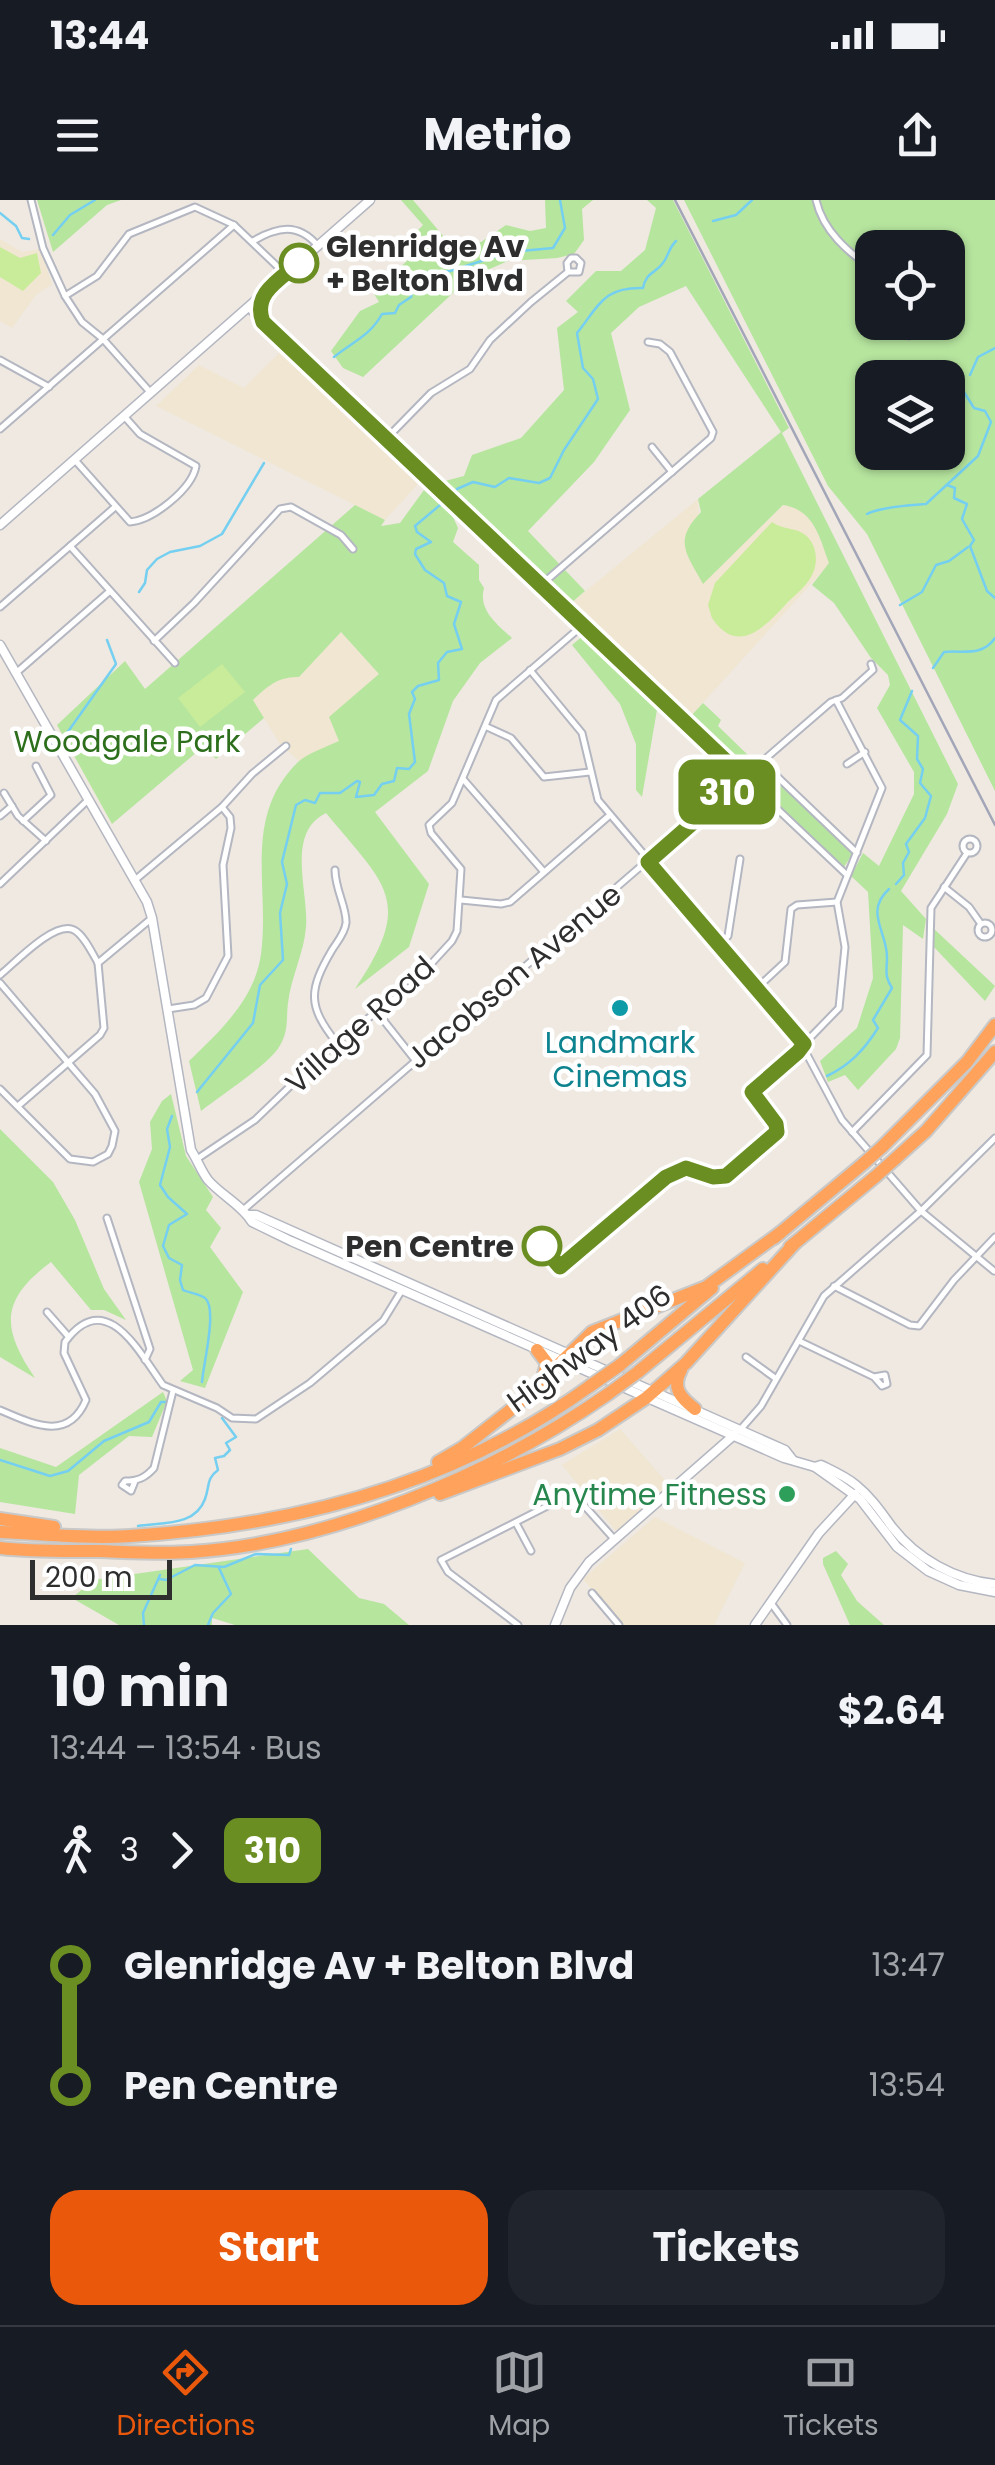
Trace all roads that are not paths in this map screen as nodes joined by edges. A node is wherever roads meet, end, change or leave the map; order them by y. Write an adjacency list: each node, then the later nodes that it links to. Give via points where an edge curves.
1 (31, 200): 11 (street)
2 (370, 200): 6 (main road)
3 (816, 200): 7 (street, via 831,232)
4 (234, 225): 5 (street); 11 (street, via 195,207 140,227 97,276); 14 (street)
5 (254, 241): 6 (street, via 281,228 301,232); 9 (street)
6 (318, 246): 9 (main road)
7 (855, 258)
8 (568, 272): 21 (street, via 492,339 470,369 432,394)
9 (281, 278): 10 (main road)
10 (262, 294): 12 (main road); 13 (main road)
11 (65, 296): 14 (street)
12 (248, 308): 13 (street); 18 (main road)
13 (263, 322): 21 (street)
14 (103, 338): 17 (street); 18 (street)
15 (648, 342): 24 (street, via 670,352 713,432)
16 (0, 360): 17 (street)
17 (49, 387): 20 (street)
18 (150, 392): 19 (main road)
19 (124, 416): 23 (main road); 25 (street, via 196,470 184,490 135,523)
20 (0, 429)
21 (386, 439): 29 (street)
22 (652, 447): 24 (street)
23 (74, 459): 25 (street); 26 (main road)
24 (672, 472): 29 (street)
25 (115, 506): 27 (street)
26 (0, 525)
27 (70, 546): 30 (street); 31 (street)
28 (353, 549): 33 (street, via 342,535 291,506 280,509)
29 (541, 586): 32 (street)
30 (110, 591): 33 (street); 38 (street)
31 (0, 607)
32 (583, 625): 37 (street, Village Road); 47 (street)
33 (154, 641): 35 (street)
34 (0, 645): 38 (main road)
35 (176, 663)
36 (870, 664): 39 (street, Jacobson Avenue, via 873,670)
37 (530, 670): 40 (street, Village Road, via 496,700); 46 (street, via 582,733)
38 (16, 672): 50 (main road)
39 (836, 700): 42 (street); 43 (street, Jacobson Avenue)
40 (487, 727): 46 (street, via 511,738 544,776); 48 (street, Village Road)
41 (286, 746): 52 (street)
42 (866, 752): 44 (street); 57 (street, via 882,788)
43 (762, 762): 47 (street, Jacobson Avenue); 57 (street)
44 (847, 764)
45 (36, 766): 55 (street, via 52,795)
46 (590, 772): 53 (street)
47 (744, 778): 60 (street, Jacobson Avenue); 63 (street)
48 (463, 779): 62 (street); 67 (street, Village Road, via 452,803 430,824 461,869)
49 (4, 792): 51 (street)
50 (89, 800): 56 (street); 64 (main road)
51 (12, 806): 54 (street); 55 (street)
52 (222, 807): 64 (street); 76 (street, via 231,828 223,865 228,956 206,998)
53 (610, 815): 60 (street); 62 (street)
54 (0, 816)
55 (23, 822): 56 (street)
56 (46, 841): 65 (street)
57 (858, 853): 63 (street)
58 (968, 853): 66 (street)
59 (740, 859): 71 (street, via 728,936)
60 (648, 862): 71 (street); 82 (street, Jacobson Avenue)
61 (335, 870): 79 (street, via 345,928 314,1000)
62 (544, 872): 67 (street, via 510,902)
63 (846, 874): 68 (street)
64 (135, 880): 69 (main road)
65 (0, 884)
66 (944, 888): 70 (street); 86 (street, via 931,908 927,1055)
67 (460, 900): 77 (street, Village Road, via 452,940 420,978)
68 (837, 902): 75 (street, via 791,909 785,962); 80 (street, via 845,947 842,1002)
69 (152, 918): 72 (street); 76 (main road)
70 (981, 924)
71 (719, 945): 75 (street)
72 (98, 963): 73 (street, via 79,933 67,928 51,932); 83 (street, via 104,1028)
73 (0, 975)
74 (0, 983): 83 (street)
75 (757, 988): 80 (street)
76 (168, 1009): 88 (main road)
77 (377, 1012): 79 (street, Village Road); 82 (street)
78 (995, 1025): 92 (highway, Highway 406, bridge, via 968,1062 882,1147)
79 (336, 1042): 88 (street, Village Road, via 255,1120)
80 (804, 1044): 86 (street)
81 (995, 1052): 94 (highway, Highway 406, bridge, via 926,1131)
82 (415, 1060): 90 (street, Jacobson Avenue)
83 (68, 1062): 85 (street); 85 (street, via 96,1094 115,1131 102,1158 70,1158)
84 (0, 1089): 85 (street)
85 (18, 1106)
86 (852, 1132): 89 (street)
87 (995, 1138): 89 (street)
88 (196, 1158): 90 (main road, via 207,1178)
89 (921, 1212): 95 (street); 98 (street)
90 (245, 1213): 97 (main road)
91 (107, 1218): 106 (street, via 150,1349)
92 (780, 1232): 104 (highway, via 706,1286 592,1332); 117 (highway, Highway 406, bridge, via 560,1408 503,1440)
93 (995, 1237): 95 (street)
94 (795, 1243): 103 (highway); 119 (highway, Highway 406, bridge, via 638,1372 540,1438)
95 (976, 1257): 96 (street); 98 (street, via 919,1326)
96 (994, 1272)
97 (405, 1286): 102 (main road); 104 (main road); 110 (street, via 382,1321 256,1419 238,1421)
98 (834, 1286): 101 (street)
99 (46, 1312): 100 (street)
100 (68, 1336): 106 (street, via 85,1323 111,1322); 112 (street, via 64,1353 86,1400 80,1411 52,1428)
101 (799, 1341): 107 (street); 108 (street)
102 (537, 1350): 104 (main road); 109 (highway, via 546,1363)
103 (696, 1352): 111 (highway); 113 (highway, via 676,1383)
104 (565, 1356): 109 (highway); 111 (main road)
105 (746, 1357): 108 (street)
106 (146, 1360): 110 (street)
107 (874, 1377)
108 (775, 1378): 114 (street)
109 (542, 1380): 117 (highway, via 462,1448)
110 (173, 1392): 115 (street, via 154,1468)
111 (649, 1394): 113 (main road); 114 (main road); 119 (highway, via 560,1449 456,1490)
112 (0, 1410)
113 (695, 1410): 114 (main road)
114 (737, 1433): 116 (main road, via 821,1465); 123 (main road)
115 (135, 1481)
116 (857, 1491): 128 (main road, via 919,1554 959,1576); 129 (main road, via 898,1546 928,1571); 131 (main road)
117 (356, 1500): 122 (highway, Highway 406, via 212,1530)
118 (0, 1518): 122 (highway)
119 (352, 1520): 126 (highway, Highway 406)
120 (516, 1522): 123 (street, via 573,1492); 125 (street); 132 (street, via 441,1560)
121 (0, 1532): 122 (highway, Highway 406)
122 (161, 1532)
123 (615, 1540): 133 (main road, via 579,1573)
124 (0, 1548): 126 (highway, Highway 406)
125 (531, 1551)
126 (188, 1552): 127 (highway)
127 (0, 1556)
128 (995, 1584)
129 (995, 1592)
130 (592, 1593): 134 (street)
131 (770, 1603): 135 (main road); 136 (street)
132 (518, 1625)
133 (555, 1625)
134 (619, 1625)
135 (755, 1625)
136 (786, 1625)

